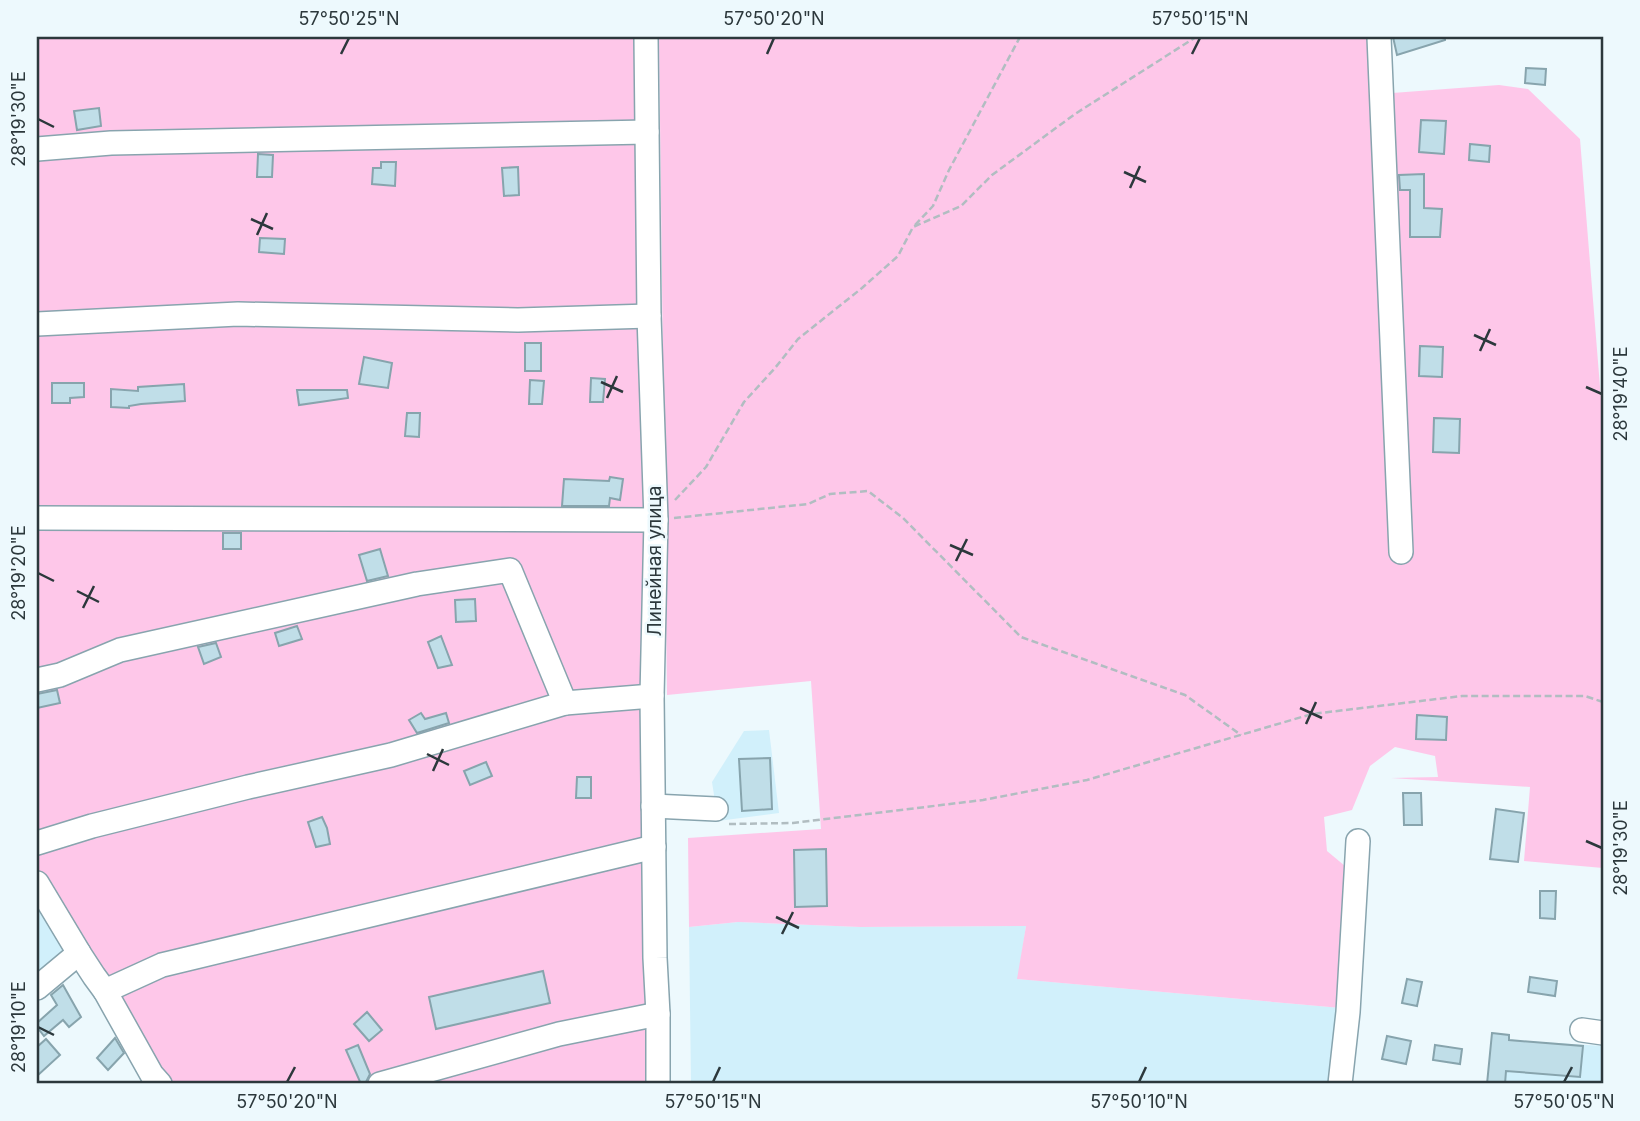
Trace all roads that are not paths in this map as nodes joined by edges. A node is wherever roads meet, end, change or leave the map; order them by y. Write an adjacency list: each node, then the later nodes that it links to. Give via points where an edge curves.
1 (646, 37): 3 (street, Линейная улица)
2 (1379, 37): 9 (street)
3 (647, 132): 4 (street); 5 (street, Линейная улица)
4 (37, 149)
5 (649, 316): 6 (street, via 517,320 238,314); 8 (street, Линейная улица)
6 (37, 324)
7 (37, 518): 8 (street)
8 (656, 520): 11 (street, Линейная улица)
9 (1401, 552)
10 (37, 680): 12 (street, via 120,650 417,584 510,570)
11 (652, 696): 12 (street); 13 (street, Линейная улица)
12 (565, 704): 16 (street, via 391,755)
13 (653, 806): 14 (street); 17 (street, Линейная улица)
14 (720, 816)
15 (1358, 841): 26 (street, via 1349,1012)
16 (37, 843)
17 (654, 847): 21 (street, via 162,965); 22 (street, Линейная улица)
18 (37, 883): 19 (street)
19 (79, 953): 20 (street); 21 (street)
20 (37, 988)
21 (105, 991): 23 (street)
22 (658, 1014): 24 (street, via 559,1034); 25 (street, Линейная улица)
23 (151, 1081)
24 (380, 1084)
25 (658, 1084)
26 (1340, 1084)

